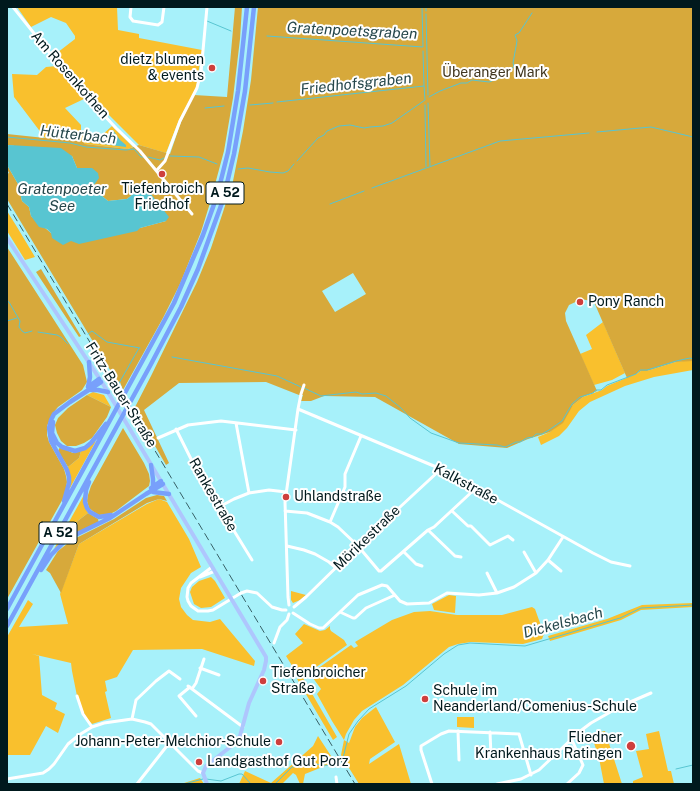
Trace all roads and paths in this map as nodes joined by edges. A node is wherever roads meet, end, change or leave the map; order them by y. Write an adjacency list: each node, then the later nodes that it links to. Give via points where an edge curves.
1 (13, 7): 7 (street, Am Rosenkothen, via 72,81)
2 (131, 7): 3 (street, via 130,17 133,21 158,25 162,22)
3 (164, 7)
4 (208, 7): 7 (street, via 197,88 180,121 165,161)
5 (247, 7): 17 (highway, A 52, via 234,120 217,196 174,303)
6 (254, 7): 25 (highway, A 52, via 241,123 223,200 181,307)
7 (157, 170): 8 (street, Am Rosenkothen)
8 (192, 214)
9 (7, 238): 10 (main road, Fritz-Bauer-Straße)
10 (89, 362): 11 (main road, Fritz-Bauer-Straße); 13 (highway)
11 (100, 380): 13 (highway); 14 (main road, Fritz-Bauer-Straße)
12 (304, 385): 16 (street)
13 (89, 389): 14 (highway); 15 (highway)
14 (108, 392): 23 (main road, Fritz-Bauer-Straße)
15 (60, 409): 17 (highway, via 53,421 52,433 57,443 68,450 81,450 91,443); 35 (highway, via 54,414 49,428 51,441 69,477)
16 (298, 409): 20 (street); 21 (street, Kalkstraße)
17 (114, 415): 35 (highway, A 52)
18 (236, 422): 19 (street, via 206,422); 20 (street); 30 (street)
19 (176, 429): 22 (street); 32 (street, Rankestraße)
20 (296, 430): 29 (street)
21 (361, 436): 24 (street, Kalkstraße); 37 (street, via 345,474 345,487)
22 (158, 438)
23 (151, 465): 26 (main road, Fritz-Bauer-Straße); 28 (highway, via 154,479)
24 (441, 469): 27 (street, Kalkstraße); 42 (street, Mörikestraße)
25 (91, 474): 36 (highway, via 86,490 87,508 99,517); 57 (highway, A 52)
26 (162, 483): 28 (highway); 31 (main road, Fritz-Bauer-Straße)
27 (476, 488): 34 (street); 39 (street, Kalkstraße)
28 (150, 491): 31 (highway); 36 (highway)
29 (286, 492): 30 (street, via 269,490); 33 (street)
30 (249, 493): 32 (street)
31 (169, 494): 48 (main road, Fritz-Bauer-Straße)
32 (219, 507): 46 (street, Rankestraße)
33 (285, 511): 37 (street, via 307,513); 41 (street)
34 (452, 511): 38 (street); 40 (street, via 490,545 508,536)
35 (60, 512): 62 (highway, A 52)
36 (116, 513): 57 (highway, via 59,546)
37 (330, 522): 42 (street, via 346,532)
38 (428, 530): 43 (street); 45 (street, via 455,556)
39 (563, 537): 47 (street); 50 (street, Kalkstraße, via 611,562)
40 (513, 540)
41 (287, 546): 51 (street, via 315,554); 60 (street)
42 (358, 546): 43 (street, via 381,571); 51 (street, Mörikestraße)
43 (404, 552): 49 (street, via 416,564)
44 (524, 552): 55 (street)
45 (461, 557)
46 (252, 560)
47 (548, 560): 52 (street); 55 (street)
48 (212, 566): 53 (main road); 56 (street)
49 (422, 566)
50 (630, 566)
51 (336, 568): 61 (street, Mörikestraße)
52 (561, 570)
53 (215, 571): 56 (street); 79 (main road, via 266,657 264,670 249,702)
54 (487, 573): 58 (street)
55 (536, 573): 58 (street, via 514,587)
56 (196, 579): 63 (street, via 187,592 188,602 198,611 213,610 247,591 257,593 272,607)
57 (25, 593): 67 (highway, A 52)
58 (497, 593): 59 (street, via 447,593 429,603 407,604)
59 (395, 595): 65 (street, via 366,608 355,618); 65 (street, via 387,586 378,585 358,595)
60 (289, 605): 61 (street); 63 (street)
61 (294, 607): 64 (street)
62 (7, 609)
63 (286, 610): 66 (street)
64 (293, 612): 65 (street, via 321,629); 66 (street)
65 (340, 612)
66 (289, 614): 68 (street, via 280,627)
67 (7, 626)
68 (274, 643)
69 (204, 659): 70 (street)
70 (200, 668): 71 (street); 73 (street, via 196,683)
71 (219, 675)
72 (180, 679): 77 (street, via 169,671 156,681 136,700)
73 (190, 687): 76 (street, via 179,696); 79 (street)
74 (651, 693): 82 (street, via 591,723)
75 (77, 696): 78 (street, via 83,714)
76 (196, 716)
77 (132, 719): 78 (street, via 116,720); 83 (street, via 151,724)
78 (92, 727): 89 (street, via 68,744 49,770)
79 (243, 727): 86 (main road, via 238,739 206,766)
80 (458, 731): 81 (street); 85 (street); 96 (street, via 441,734 421,746)
81 (490, 732): 84 (street); 87 (street, via 519,734)
82 (572, 740): 87 (street); 99 (street, via 583,765 579,773)
83 (170, 742): 86 (street); 94 (street)
84 (491, 756)
85 (460, 760)
86 (203, 774): 92 (main road)
87 (531, 775): 91 (street)
88 (336, 777): 95 (street)
89 (16, 778): 90 (street); 93 (street)
90 (7, 779)
91 (521, 779): 97 (street); 98 (street)
92 (207, 783)
93 (16, 784)
94 (137, 784)
95 (337, 784)
96 (432, 784)
97 (497, 784)
98 (522, 784)
99 (567, 784)

